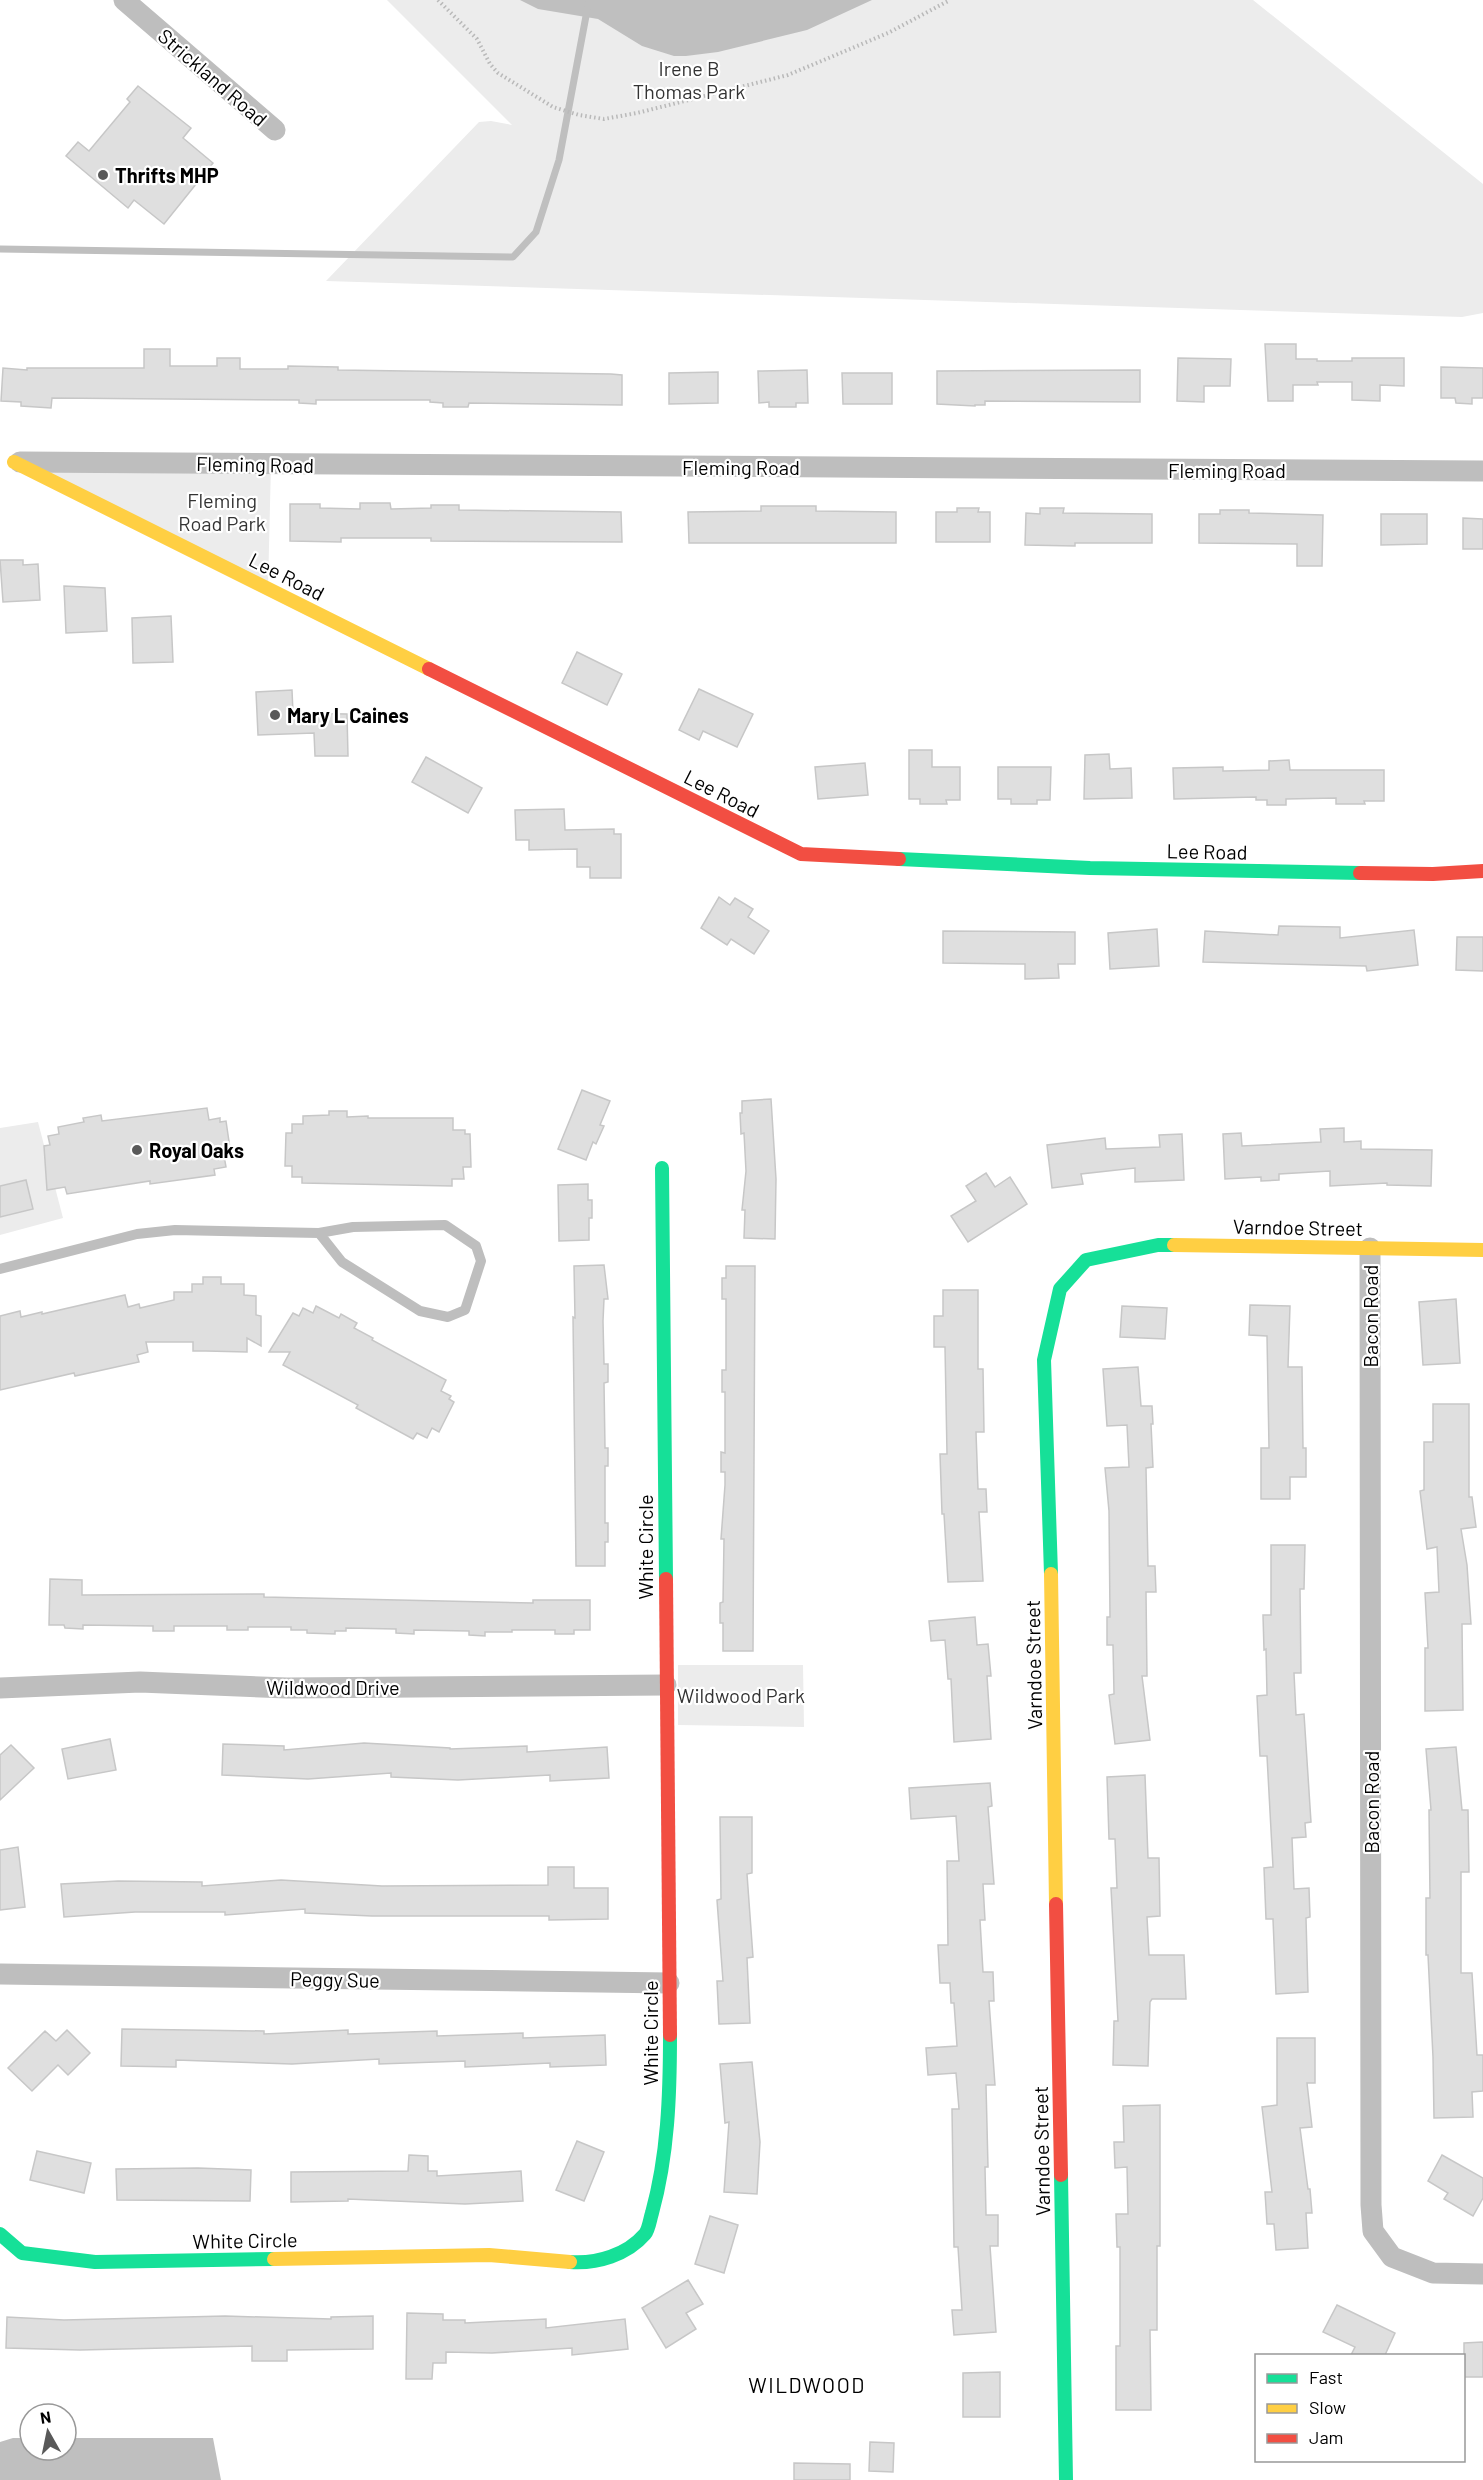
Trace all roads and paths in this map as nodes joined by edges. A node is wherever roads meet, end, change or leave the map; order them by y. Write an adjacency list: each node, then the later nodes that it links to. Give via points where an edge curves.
1 (124, 0): 4 (street, Strickland Road)
2 (438, 0): 3 (path, via 477,39 498,73 553,107 596,118 622,116 779,78 888,33)
3 (950, 0)
4 (275, 130)
5 (7, 461): 6 (street, Fleming Road); 7 (street, Lee Road, via 801,854 1113,868 1432,874)
6 (1483, 471)
7 (1483, 871)
8 (662, 1168): 13 (street, White Circle)
9 (319, 1233): 9 (lane, via 353,1227 445,1226 476,1246 481,1261 465,1310 448,1317 420,1311 342,1262); 12 (lane, via 175,1230 137,1234)
10 (1370, 1248): 11 (street, Varndoe Street); 18 (street, Bacon Road, via 1371,2214 1373,2231 1392,2257 1433,2273); 19 (street, Varndoe Street, via 1158,1245 1086,1260 1060,1289 1044,1360)
11 (1483, 1250)
12 (0, 1269)
13 (666, 1685): 14 (street, Wildwood Drive, via 287,1688 140,1682); 16 (street, White Circle)
14 (0, 1688)
15 (0, 1974): 16 (street, Peggy Sue)
16 (669, 1983): 17 (street, White Circle, via 670,2092 659,2186 646,2233 621,2254 582,2264 489,2255 95,2262 22,2253)
17 (0, 2234)
18 (1483, 2274)
19 (1066, 2480)

